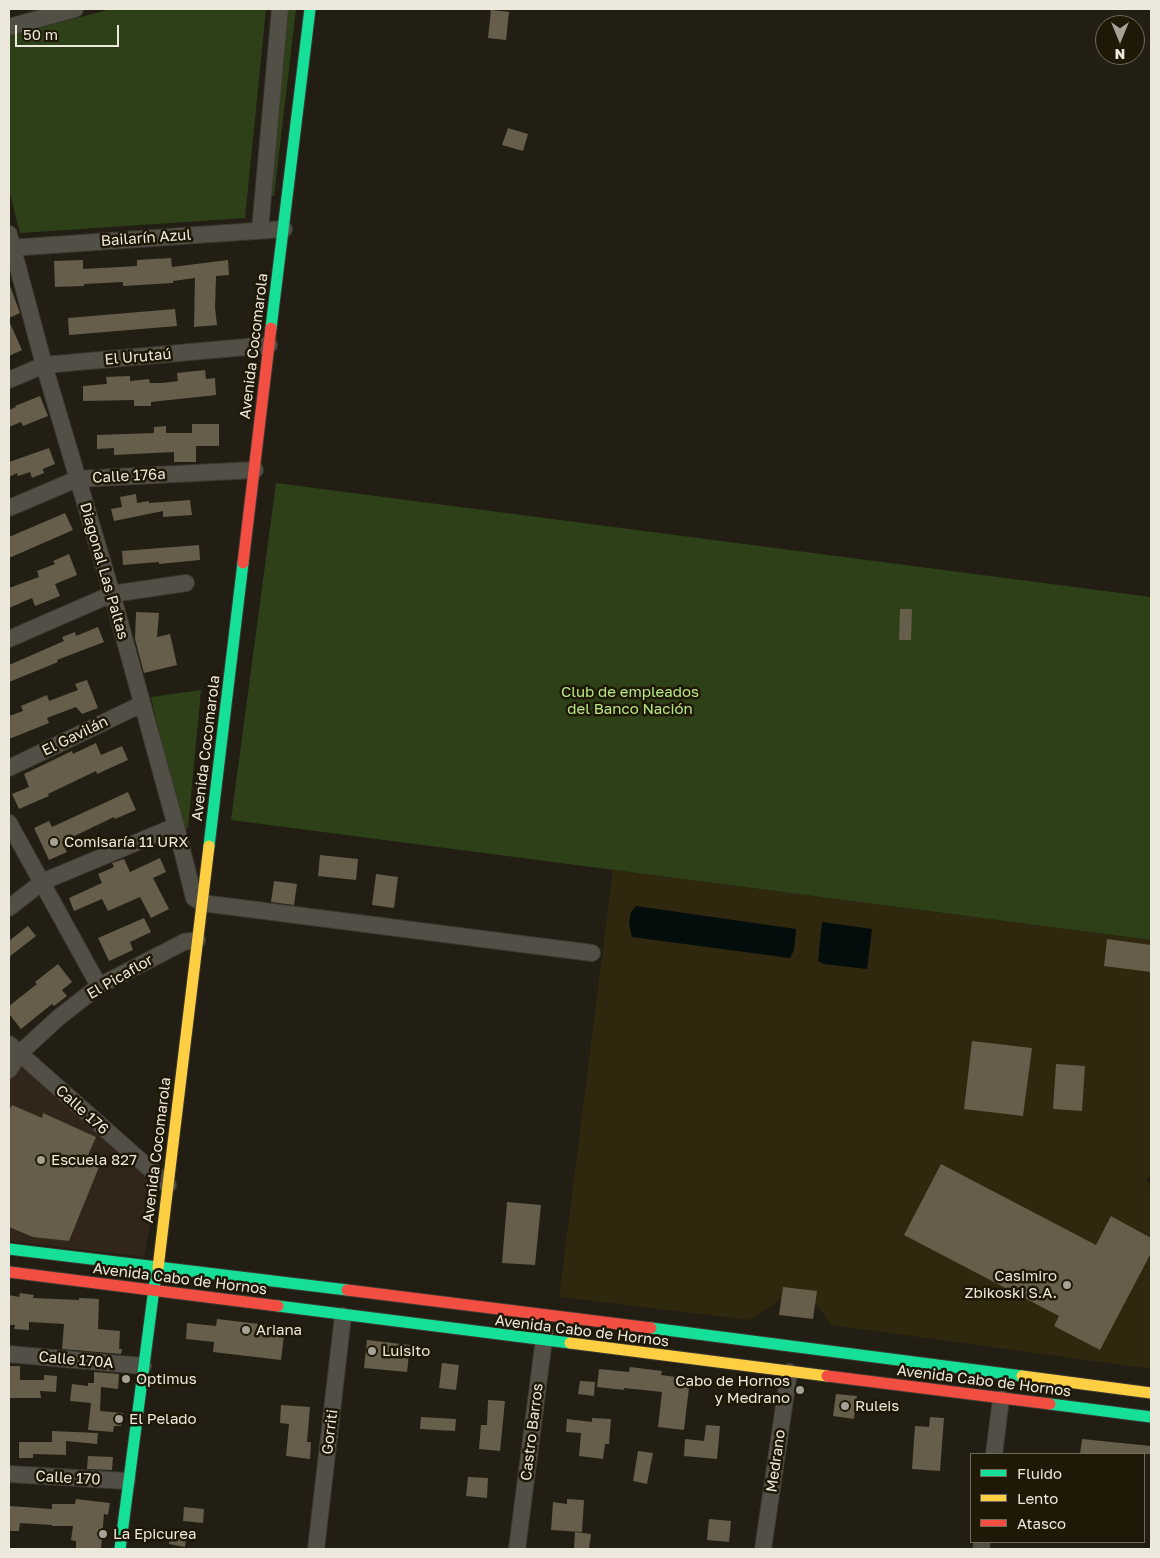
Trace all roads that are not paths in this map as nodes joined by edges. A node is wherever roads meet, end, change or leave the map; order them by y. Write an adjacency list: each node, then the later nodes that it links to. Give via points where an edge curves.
1 (75, 9): 4 (street)
2 (280, 9): 6 (street)
3 (310, 9): 5 (main road, Avenida Cocomarola)
4 (9, 27)
5 (284, 229): 6 (street, Bailarín Azul); 8 (main road, Avenida Cocomarola)
6 (260, 230): 7 (street, Bailarín Azul)
7 (10, 243): 9 (street, Diagonal Las Paltas)
8 (270, 346): 9 (street, El Urutaú); 11 (main road, Avenida Cocomarola)
9 (44, 365): 10 (street, El Urutaú); 12 (street, Diagonal Las Paltas)
10 (9, 380)
11 (254, 470): 12 (street, Calle 176a); 22 (main road, Avenida Cocomarola)
12 (77, 479): 13 (street, Calle 176a); 15 (street, Diagonal Las Paltas)
13 (9, 508)
14 (186, 583): 15 (street)
15 (112, 594): 16 (street); 17 (street, Diagonal Las Paltas)
16 (9, 639)
17 (142, 704): 18 (street, El Gavilán); 20 (street, Diagonal Las Paltas)
18 (9, 768)
19 (9, 823): 21 (street)
20 (176, 826): 21 (street); 22 (street, Diagonal Las Paltas, via 194,898)
21 (42, 882): 23 (street); 26 (street)
22 (202, 903): 24 (main road, Avenida Cocomarola); 25 (street)
23 (9, 908)
24 (197, 940): 26 (street, El Picaflor, via 184,942); 29 (main road, Avenida Cocomarola)
25 (592, 953)
26 (99, 986): 27 (street, El Picaflor)
27 (14, 1048): 28 (street, El Picaflor); 29 (street, Calle 176)
28 (9, 1070)
29 (168, 1185): 31 (main road, Avenida Cocomarola)
30 (9, 1248): 31 (main road, Avenida Cabo de Hornos)
31 (158, 1268): 33 (main road, Avenida Cocomarola); 34 (main road, Avenida Cabo de Hornos)
32 (9, 1272): 33 (main road, Avenida Cabo de Hornos)
33 (153, 1290): 35 (main road, Avenida Cabo de Hornos); 38 (main road, Avenida Cocomarola)
34 (547, 1314): 36 (street, Castro Barros); 40 (main road, Avenida Cabo de Hornos)
35 (343, 1316): 36 (main road, Avenida Cabo de Hornos); 47 (street, Gorriti)
36 (544, 1341): 39 (main road, Avenida Cabo de Hornos); 48 (street, Castro Barros)
37 (9, 1354): 38 (street, Calle 170A)
38 (143, 1366): 45 (main road, Avenida Cocomarola)
39 (789, 1372): 41 (main road, Avenida Cabo de Hornos); 49 (street, Medrano)
40 (1151, 1393)
41 (1001, 1399): 42 (main road, Avenida Cabo de Hornos); 43 (street)
42 (1151, 1417)
43 (994, 1453)
44 (9, 1474): 45 (street, Calle 170)
45 (127, 1482): 46 (main road, Avenida Cocomarola)
46 (120, 1549)
47 (316, 1549)
48 (517, 1549)
49 (763, 1549)

